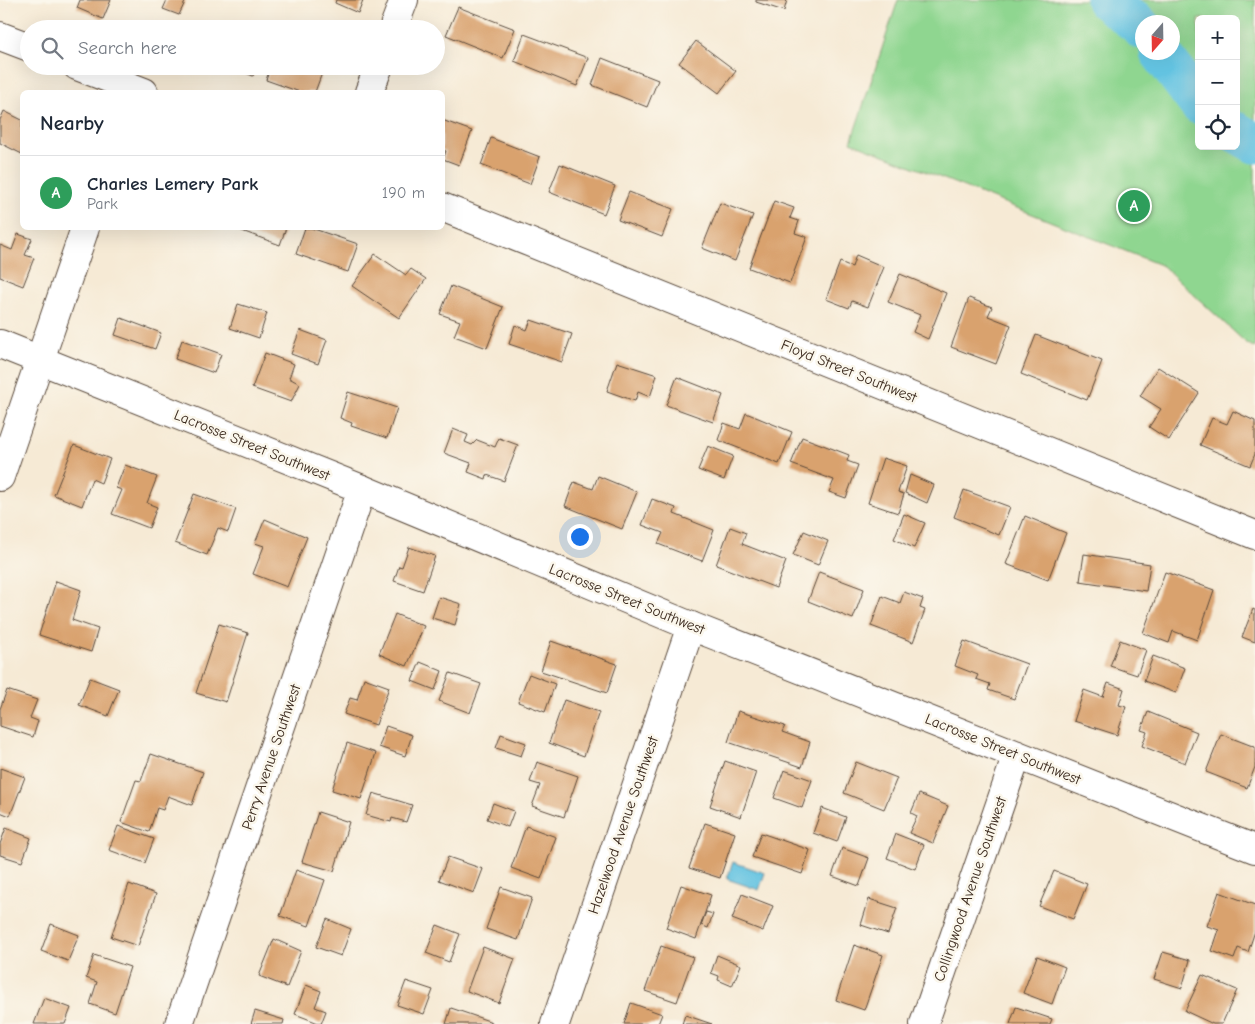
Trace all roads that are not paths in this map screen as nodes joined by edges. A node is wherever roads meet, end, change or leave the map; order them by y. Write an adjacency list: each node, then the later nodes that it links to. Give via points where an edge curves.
1 (404, 0): 2 (street)
2 (396, 20)
3 (0, 36): 4 (street)
4 (20, 44)
5 (98, 75): 7 (street)
6 (376, 75): 8 (street)
7 (134, 90)
8 (370, 90)
9 (445, 208): 15 (street, Floyd Street Southwest)
10 (84, 230): 12 (street)
11 (0, 344): 12 (street, Lacrosse Street Southwest)
12 (40, 360): 13 (street); 14 (street, Lacrosse Street Southwest)
13 (0, 477)
14 (362, 489): 16 (street, Lacrosse Street Southwest); 19 (street, Perry Avenue Southwest)
15 (1255, 535)
16 (692, 626): 17 (street, Lacrosse Street Southwest); 20 (street, Hazelwood Avenue Southwest)
17 (1017, 755): 18 (street, Lacrosse Street Southwest); 21 (street, Collingwood Avenue Southwest)
18 (1255, 849)
19 (179, 1024)
20 (555, 1024)
21 (924, 1024)

